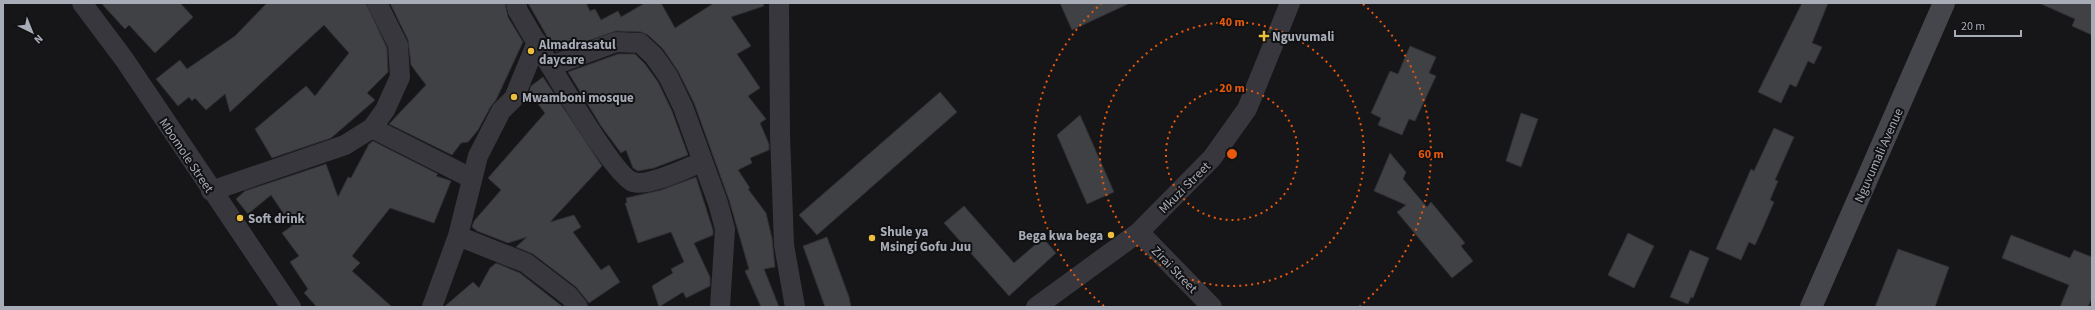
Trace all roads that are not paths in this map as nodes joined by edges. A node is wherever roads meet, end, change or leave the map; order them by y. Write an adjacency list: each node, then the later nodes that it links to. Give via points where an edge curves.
1 (82, 3): 12 (street, Mbomole Street, via 124,60)
2 (377, 3): 9 (street, via 398,45 400,77 385,110)
3 (516, 3): 7 (street, via 518,12)
4 (779, 3): 19 (street, via 784,245)
5 (1290, 3): 13 (street, Mkuzi Street, via 1247,109 1212,158)
6 (1944, 3): 22 (street, Nguvumali Avenue)
7 (537, 42): 8 (street); 11 (street, via 514,98 501,111 478,156)
8 (551, 66): 10 (street, via 616,167 632,182 644,183); 10 (street, via 616,42 640,43 654,56 668,76 683,107)
9 (372, 128): 11 (street); 12 (street, via 345,145)
10 (702, 162): 18 (street, via 725,229)
11 (471, 178): 14 (street)
12 (211, 191): 15 (street, Mbomole Street)
13 (1139, 232): 20 (street, Mkuzi Street); 21 (street, Zirai Street)
14 (458, 236): 16 (street); 17 (street, via 526,263 569,296)
15 (291, 307)
16 (432, 307)
17 (578, 307)
18 (720, 307)
19 (795, 307)
20 (1036, 307)
21 (1212, 307)
22 (1811, 307)

